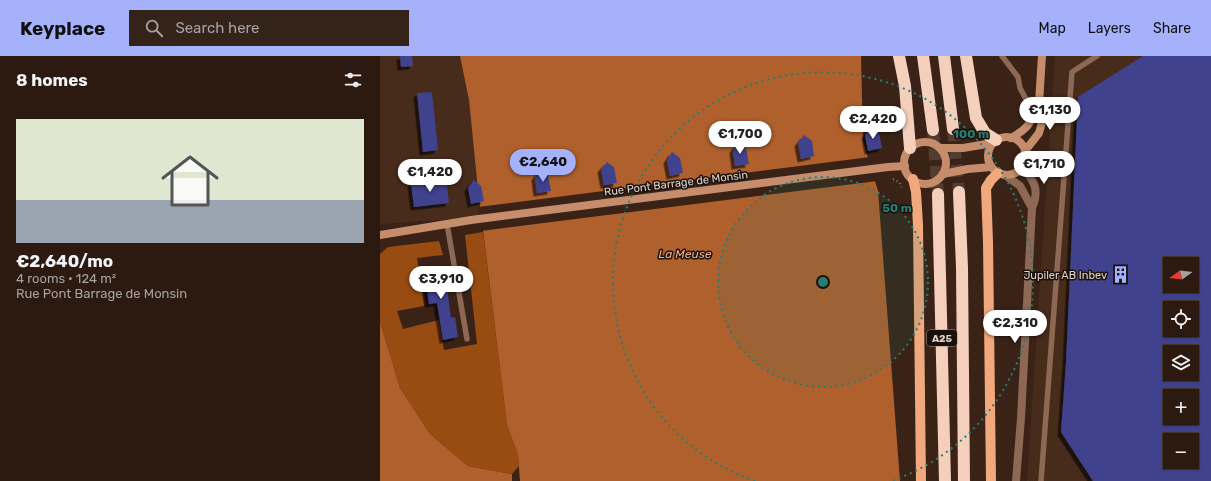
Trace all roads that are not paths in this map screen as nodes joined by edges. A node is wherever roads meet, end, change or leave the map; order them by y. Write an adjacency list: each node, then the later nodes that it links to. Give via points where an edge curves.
1 (899, 56): 14 (highway, via 905,86)
2 (923, 56): 11 (highway)
3 (944, 56): 10 (highway)
4 (966, 56): 13 (highway, via 976,118)
5 (1002, 56): 9 (lane, via 1018,77 1020,88)
6 (1042, 56): 8 (street)
7 (1097, 56): 33 (lane, via 1072,72)
8 (1039, 103): 9 (street); 16 (street, via 1043,117 1041,126)
9 (1034, 114): 12 (street, via 1027,128)
10 (953, 129)
11 (933, 130)
12 (1011, 138): 13 (street); 16 (street, via 1020,142)
13 (994, 142): 15 (street, via 963,148); 19 (street, via 988,152 988,161)
14 (910, 148): 15 (street, via 925,142); 17 (street, via 905,158)
15 (941, 148): 20 (street, via 946,160)
16 (1025, 151): 18 (street)
17 (905, 166): 21 (street); 25 (street, Rue Pont Barrage de Monsin)
18 (1023, 167): 19 (street, via 1016,172); 24 (street, via 1036,190 1037,197)
19 (998, 172): 20 (street, via 968,169); 24 (street, via 1020,186); 31 (main road, via 986,188)
20 (943, 174): 21 (street, via 931,182 924,183)
21 (913, 179): 28 (main road, via 918,225)
22 (959, 192): 30 (highway, A25)
23 (938, 194): 29 (highway, A25)
24 (1032, 208): 32 (street)
25 (447, 224): 26 (street, Rue Pont Barrage de Monsin); 27 (lane)
26 (380, 236)
27 (467, 339)
28 (921, 481)
29 (945, 481)
30 (964, 481)
31 (991, 481)
32 (1016, 481)
33 (1041, 481)

